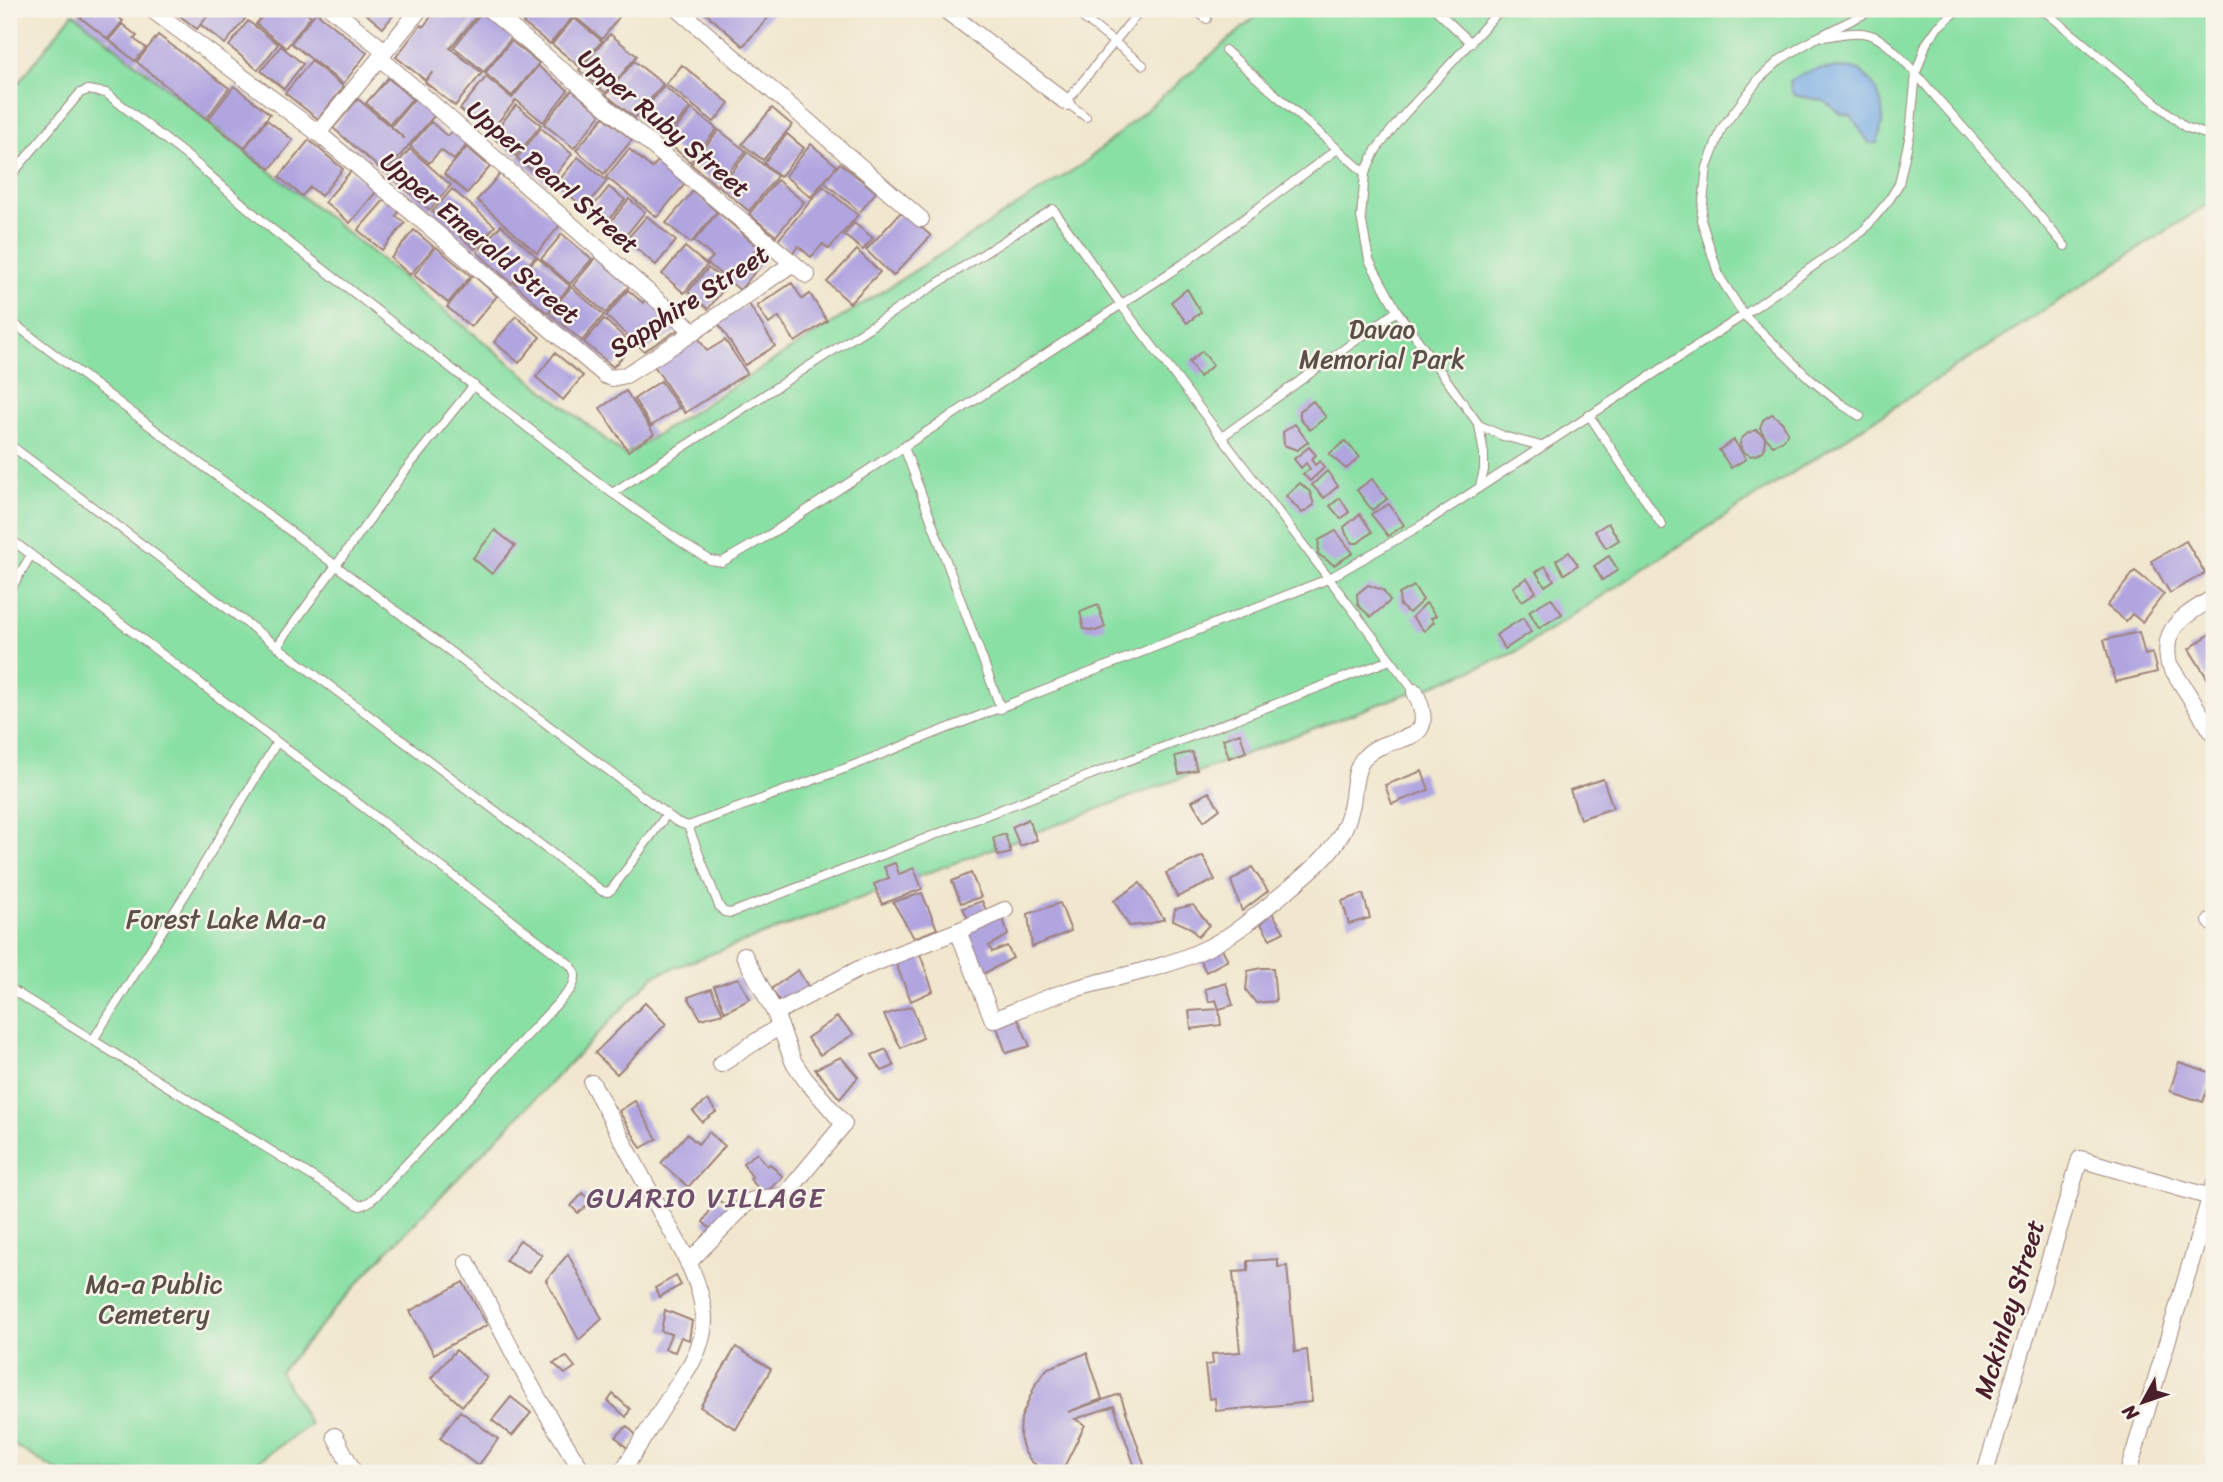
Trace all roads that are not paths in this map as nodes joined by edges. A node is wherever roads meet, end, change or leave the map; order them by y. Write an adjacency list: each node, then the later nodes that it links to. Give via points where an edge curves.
1 (151, 9): 25 (street, Upper Emerald Street)
2 (332, 9): 20 (street, Upper Pearl Street)
3 (420, 9): 20 (street)
4 (489, 9): 32 (street, Upper Ruby Street)
5 (678, 9): 30 (street)
6 (944, 9): 23 (street)
7 (1072, 9): 17 (lane)
8 (1141, 9): 17 (lane)
9 (1194, 9): 15 (lane)
10 (1435, 9): 18 (lane)
11 (1501, 9): 18 (lane)
12 (1872, 9): 16 (lane)
13 (1958, 9): 22 (lane, via 1926,44)
14 (2034, 9): 26 (lane, via 2047,13 2185,127)
15 (1207, 19)
16 (1816, 38): 22 (lane, via 1872,35); 36 (lane, via 1781,59 1758,80 1722,128 1707,167 1700,220 1719,276)
17 (1114, 42): 21 (lane); 23 (lane)
18 (1471, 43): 28 (lane, via 1402,118 1376,150)
19 (1224, 50): 27 (lane)
20 (382, 54): 25 (street); 38 (street, Upper Pearl Street)
21 (1143, 65)
22 (1916, 73): 31 (lane); 36 (lane, via 1907,147 1899,184 1889,200 1863,231)
23 (1066, 102): 24 (lane)
24 (1086, 117)
25 (318, 133): 39 (street, Upper Emerald Street)
26 (2214, 137)
27 (1336, 149): 28 (lane); 34 (lane)
28 (1365, 173): 35 (lane, via 1361,217 1369,260)
29 (9, 178): 40 (lane, via 80,93 106,93 273,230)
30 (921, 219)
31 (2065, 246)
32 (793, 262): 33 (street, Upper Ruby Street); 38 (street, Sapphire Street)
33 (807, 275)
34 (1122, 306): 44 (lane); 47 (lane); 49 (lane, via 1053,209)
35 (1397, 311): 43 (lane); 44 (lane)
36 (1744, 314): 41 (lane); 42 (lane, via 1810,379)
37 (9, 320): 53 (lane)
38 (694, 332): 39 (street, Sapphire Street, via 626,375)
39 (612, 378)
40 (474, 385): 49 (lane); 53 (lane)
41 (1589, 415): 46 (lane); 50 (lane)
42 (1860, 416)
43 (1479, 425): 46 (lane); 48 (lane, via 1484,454)
44 (1223, 436): 54 (lane)
45 (9, 444): 57 (lane)
46 (1541, 446): 48 (lane)
47 (904, 447): 49 (lane, via 722,562 687,546); 60 (lane)
48 (1480, 486): 54 (lane)
49 (612, 493)
50 (1662, 525)
51 (9, 538): 52 (lane)
52 (31, 555): 55 (lane); 62 (lane)
53 (335, 565): 57 (lane); 63 (lane)
54 (1328, 579): 58 (lane); 60 (lane)
55 (9, 592)
56 (2214, 597): 61 (street, via 2174,627 2166,651 2169,664)
57 (278, 645): 63 (lane, via 602,891 612,889)
58 (1390, 660): 59 (lane); 64 (lane, via 731,913 719,906)
59 (1415, 692): 66 (street, via 1423,708 1423,724 1408,737 1365,757 1337,842 1295,884 1214,945 993,1020)
60 (1001, 709): 64 (lane)
61 (2214, 735)
62 (277, 742): 70 (lane); 70 (lane, via 574,968 570,989 376,1196 360,1206)
63 (667, 814): 64 (lane)
64 (688, 825)
65 (1005, 910): 66 (street)
66 (958, 930): 69 (street, via 859,969)
67 (744, 955): 69 (street)
68 (9, 988): 70 (lane)
69 (778, 1020): 71 (street); 75 (street, via 799,1070 844,1124 786,1195 748,1202)
70 (93, 1040)
71 (721, 1064)
72 (592, 1083): 75 (street)
73 (2213, 1194): 80 (street, Mckinley Street, via 2080,1159); 81 (street)
74 (467, 1262): 78 (street, via 524,1375)
75 (688, 1263): 79 (street, via 701,1297 699,1348)
76 (335, 1436): 77 (street)
77 (355, 1473)
78 (584, 1473)
79 (621, 1473)
80 (1985, 1473)
81 (2128, 1473)

